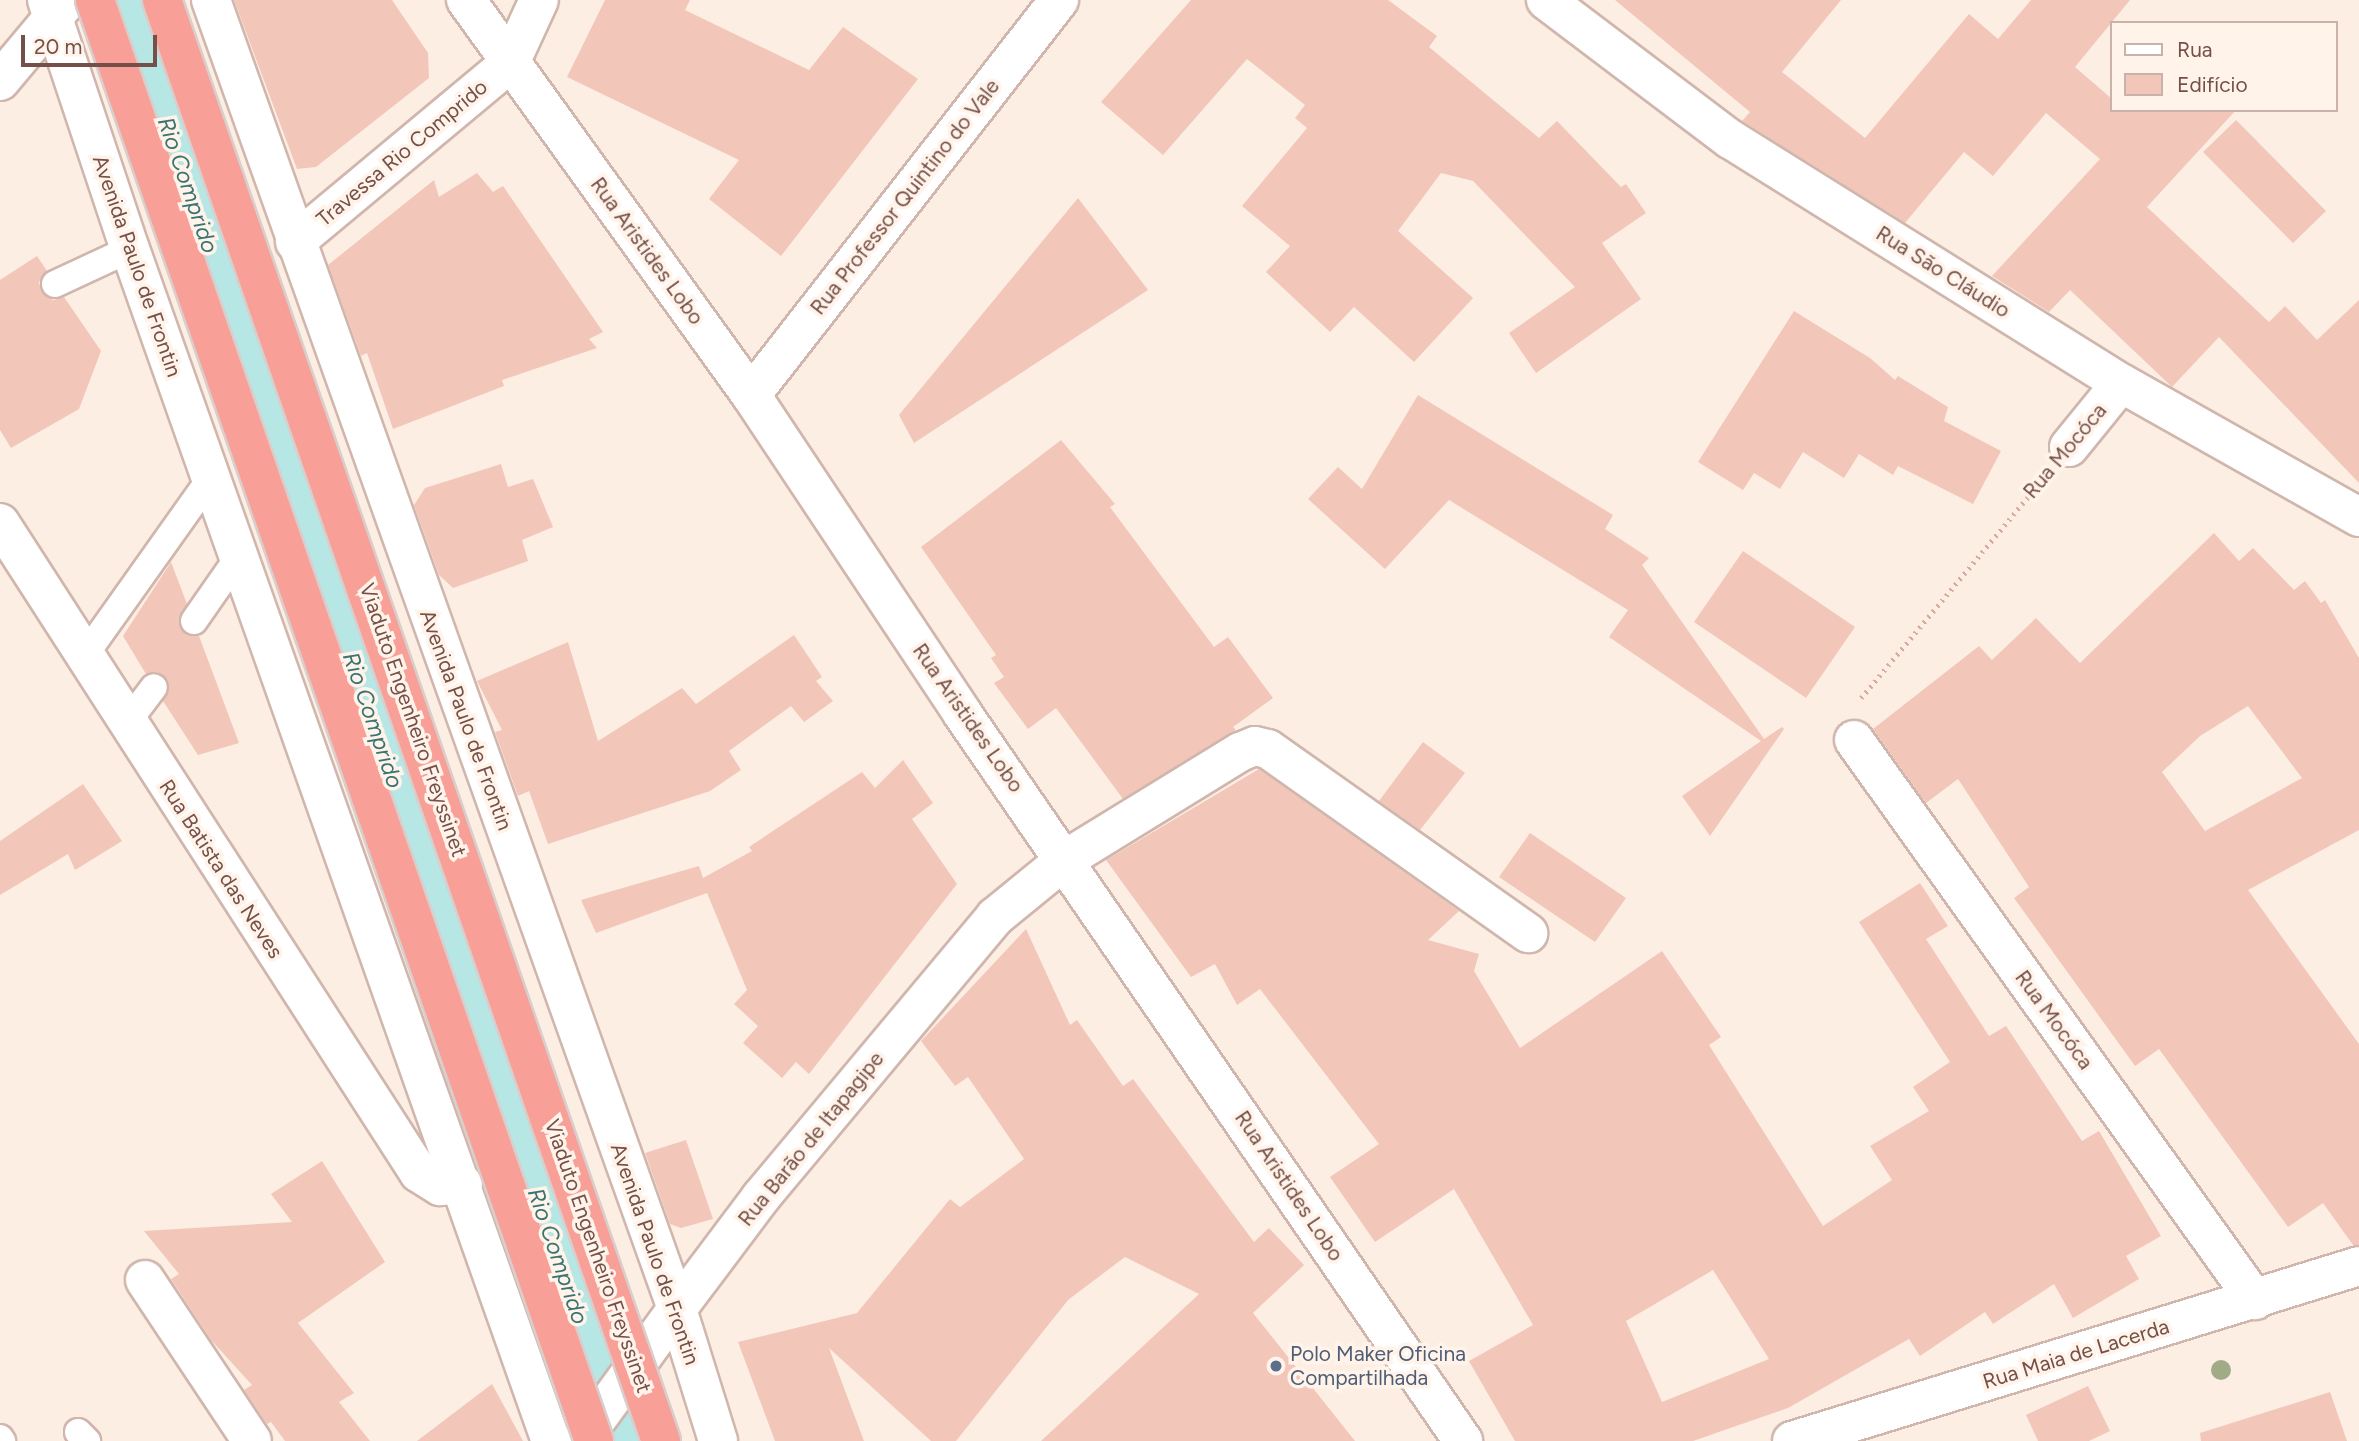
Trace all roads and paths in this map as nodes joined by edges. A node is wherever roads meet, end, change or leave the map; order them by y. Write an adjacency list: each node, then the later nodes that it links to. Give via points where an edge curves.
1 (95, 0): 37 (highway, bridge)
2 (162, 0): 38 (highway, Viaduto Engenheiro Freyssinet, bridge)
3 (211, 0): 11 (street, Avenida Paulo de Frontin)
4 (466, 0): 9 (street, Rua Aristides Lobo)
5 (539, 0): 9 (street)
6 (1059, 0): 15 (street, Rua Professor Quintino do Vale)
7 (1546, 0): 14 (street, Rua São Cláudio, via 1730,139)
8 (56, 5): 10 (street); 12 (street, Avenida Paulo de Frontin)
9 (510, 63): 11 (street, Travessa Rio Comprido); 15 (street, Rua Aristides Lobo)
10 (0, 81)
11 (295, 242): 33 (street, Avenida Paulo de Frontin)
12 (130, 249): 13 (lane); 17 (street, Avenida Paulo de Frontin)
13 (55, 284)
14 (2121, 383): 16 (street, Rua Mocóca); 18 (street, Rua São Cláudio)
15 (751, 395): 27 (street, Rua Aristides Lobo, via 962,713)
16 (2069, 447): 23 (path, Rua Mocóca)
17 (211, 478): 20 (street, Avenida Paulo de Frontin); 22 (lane)
18 (2359, 517)
19 (0, 523): 22 (street, Rua Batista das Neves)
20 (240, 555): 21 (lane); 29 (street, Avenida Paulo de Frontin)
21 (194, 621)
22 (85, 655): 25 (street, Rua Batista das Neves)
23 (1875, 681)
24 (154, 687): 25 (lane)
25 (126, 724): 29 (street, Rua Batista das Neves, via 419,1173 440,1186)
26 (1854, 740): 32 (street, Rua Mocóca)
27 (1066, 859): 28 (street, Rua Barão de Itapagipe, via 1255,746 1268,749); 33 (street, Rua Barão de Itapagipe, via 995,917 761,1197); 40 (street, Rua Aristides Lobo)
28 (1528, 933)
29 (463, 1184): 35 (street, Avenida Paulo de Frontin)
30 (2359, 1266): 32 (street, Rua Maia de Lacerda)
31 (145, 1280): 34 (street)
32 (2255, 1300): 41 (street, Rua Maia de Lacerda)
33 (674, 1312): 36 (street, Rua Barão de Itapagipe, bridge); 39 (street, Avenida Paulo de Frontin)
34 (252, 1441)
35 (551, 1441)
36 (581, 1441)
37 (594, 1441)
38 (661, 1441)
39 (718, 1441)
40 (1463, 1441)
41 (1792, 1441)

